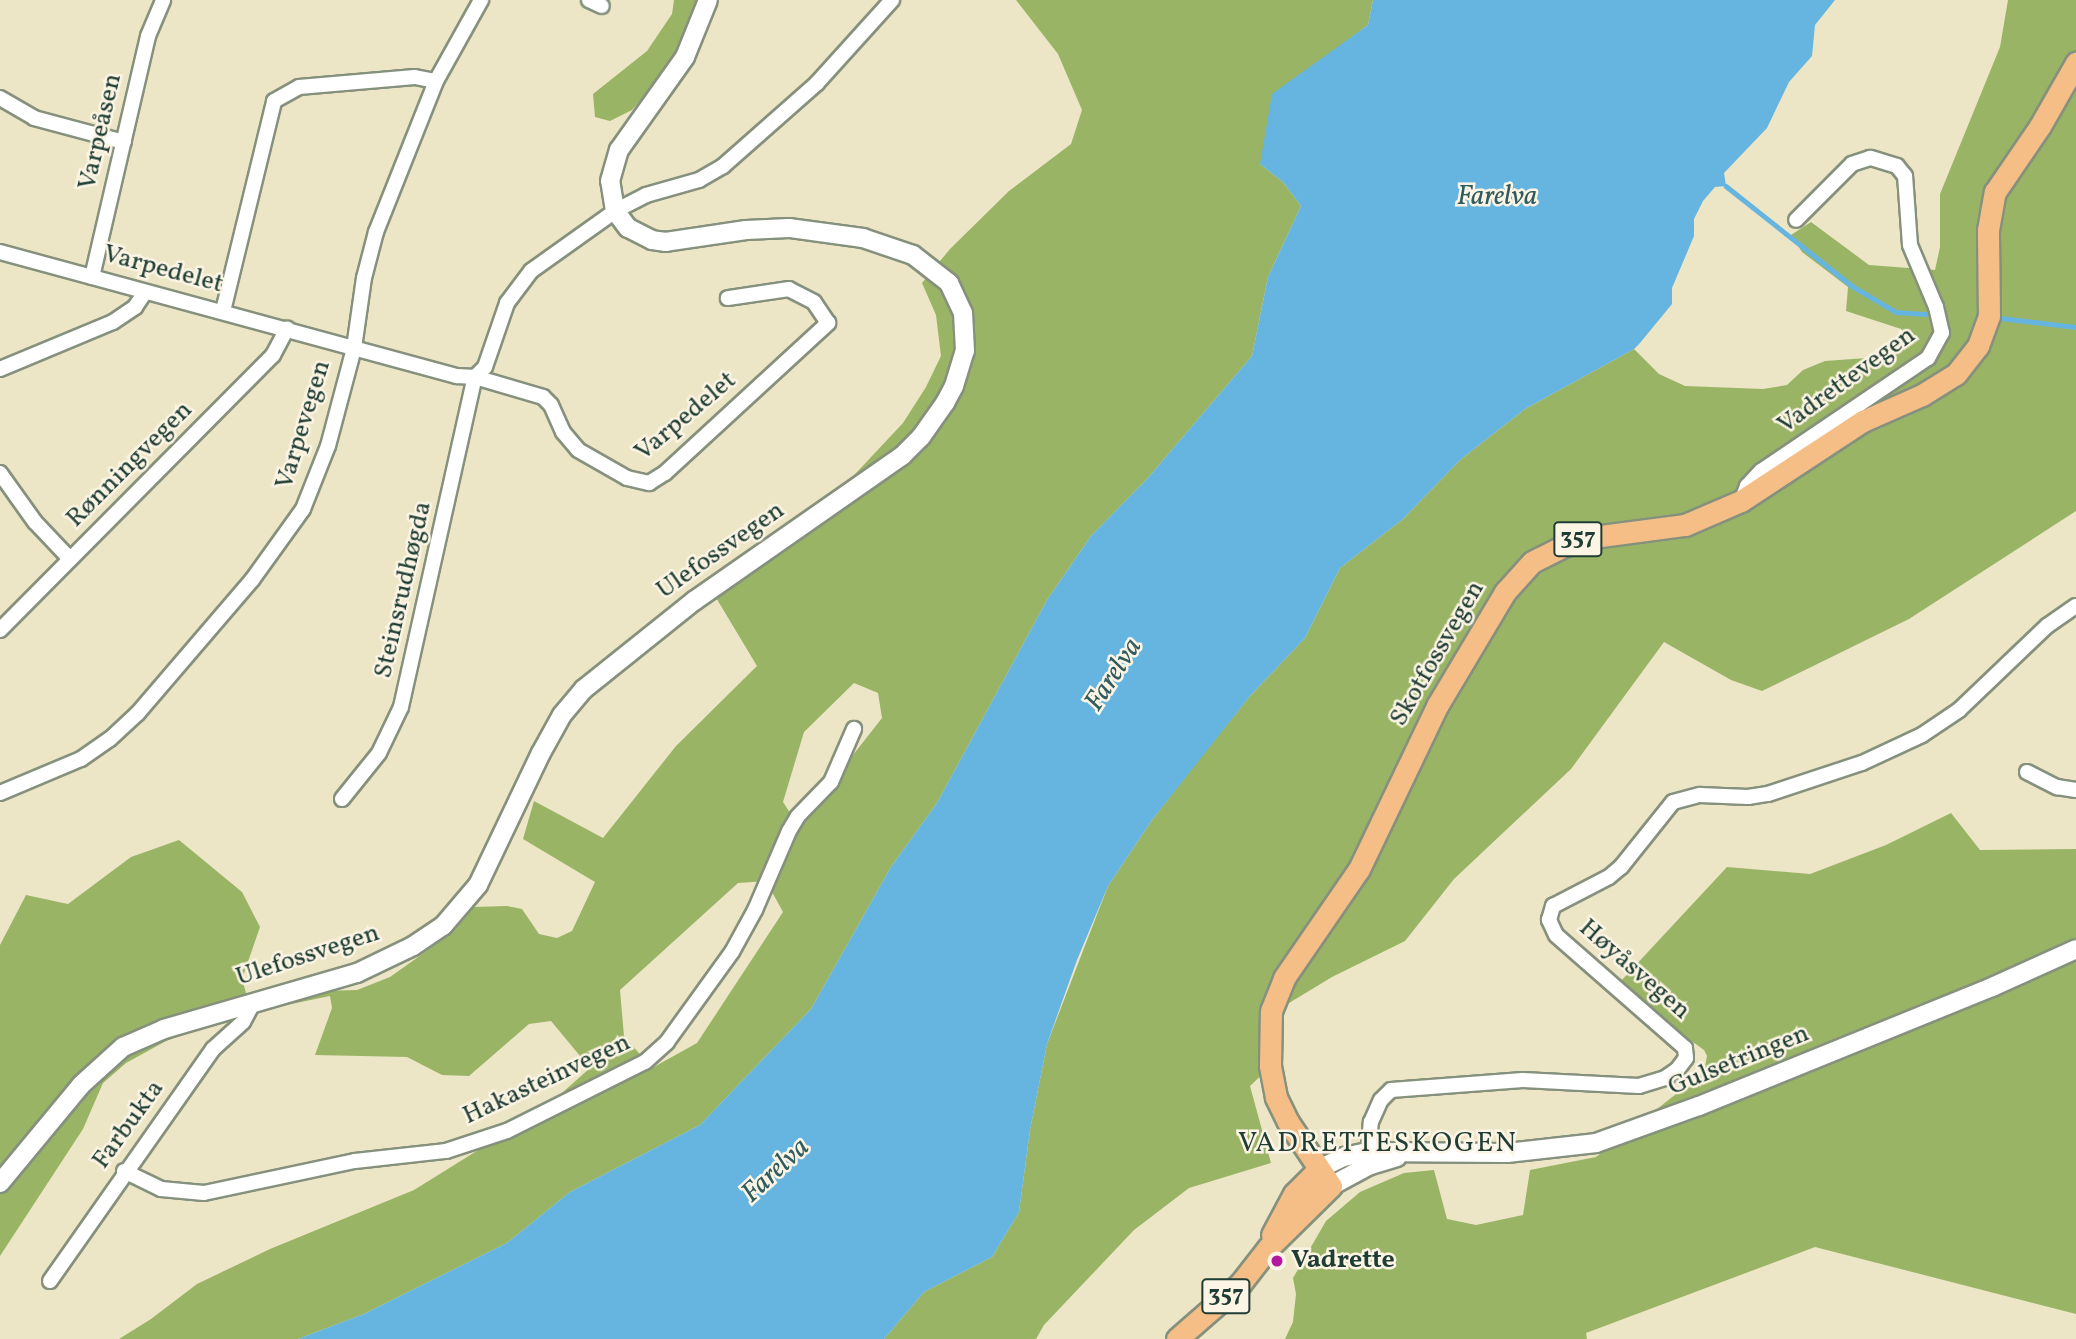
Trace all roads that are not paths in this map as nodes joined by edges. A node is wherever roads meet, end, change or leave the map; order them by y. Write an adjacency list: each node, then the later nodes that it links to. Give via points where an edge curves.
1 (163, 0): 8 (street, Varpeåsen, via 148,36)
2 (481, 0): 6 (street, Varpevegen)
3 (708, 0): 9 (street, via 685,57 619,150 610,181)
4 (892, 0): 9 (street, via 839,61 733,158 699,180 646,195)
5 (2076, 63): 21 (main road, Skotfossvegen / 357, via 2040,127 1995,192 1987,230 1989,316 1970,360 1942,385 1863,421)
6 (436, 81): 15 (street, via 415,77 299,87 274,101); 17 (street, Varpevegen, via 374,239)
7 (0, 98): 8 (street, via 34,118)
8 (124, 142): 12 (street, Varpeåsen)
9 (615, 211): 19 (street, via 520,283 507,303 485,367); 31 (street, Ulefossvegen, via 628,228 652,240 789,228 863,238 914,255 949,283 962,313 965,351 954,386 933,421 902,456 694,601 584,689 562,715 541,752 478,885 443,926 357,973)
10 (1796, 220): 21 (street, Vadrettevegen, via 1852,164 1871,158 1897,166 1906,176 1910,245 1937,307 1941,333 1928,358 1761,471 1746,486)
11 (0, 252): 12 (street, Varpedelet)
12 (92, 277): 13 (street, Varpedelet)
13 (145, 292): 15 (street, Varpedelet); 18 (street, via 135,307 113,322)
14 (728, 298): 19 (street, Varpedelet, via 789,289 814,302 828,323 649,483 627,478 578,450 543,397)
15 (223, 311): 16 (street, Varpedelet)
16 (287, 329): 17 (street, Varpedelet); 22 (street, Rønningvegen, via 273,355)
17 (354, 348): 19 (street, Varpedelet); 28 (street, Varpevegen, via 316,482 292,526 252,580 138,713 110,739 57,771)
18 (0, 369)
19 (475, 377): 29 (street, Steinsrudhøgda, via 401,707 379,754)
20 (0, 472): 22 (street, via 35,522)
21 (1741, 501): 34 (main road, Skotfossvegen / 357, via 1685,525 1578,539 1548,551 1518,576 1478,633 1427,726 1359,869 1284,978 1271,1011 1274,1089 1288,1122)
22 (70, 559): 24 (street, Rønningvegen)
23 (2076, 606): 32 (street, Høyåsvegen, via 2047,626 1959,710 1922,735 1862,763 1768,794 1700,795 1672,803 1621,867 1553,906 1549,920 1556,935 1685,1048 1686,1058 1677,1070 1639,1086 1523,1080 1399,1088 1385,1095 1375,1110 1368,1134)
24 (0, 630)
25 (854, 729): 33 (street, Hakasteinvegen, via 831,782 789,831 732,952 667,1042 645,1062 507,1131 446,1151 355,1161 204,1193 161,1189)
26 (2027, 772): 27 (street, via 2057,787)
27 (2076, 790)
28 (0, 793)
29 (342, 799)
30 (2076, 949): 32 (street, Gulsetringen, via 1614,1138 1537,1152)
31 (253, 1003): 33 (street, Farbukta, via 248,1016 213,1049); 35 (street, Ulefossvegen, via 141,1037 115,1052 81,1085)
32 (1368, 1159): 34 (street)
33 (124, 1171): 36 (street, Farbukta)
34 (1325, 1177): 37 (main road, 357, via 1240,1284)
35 (0, 1183)
36 (50, 1281)
37 (1177, 1339)

